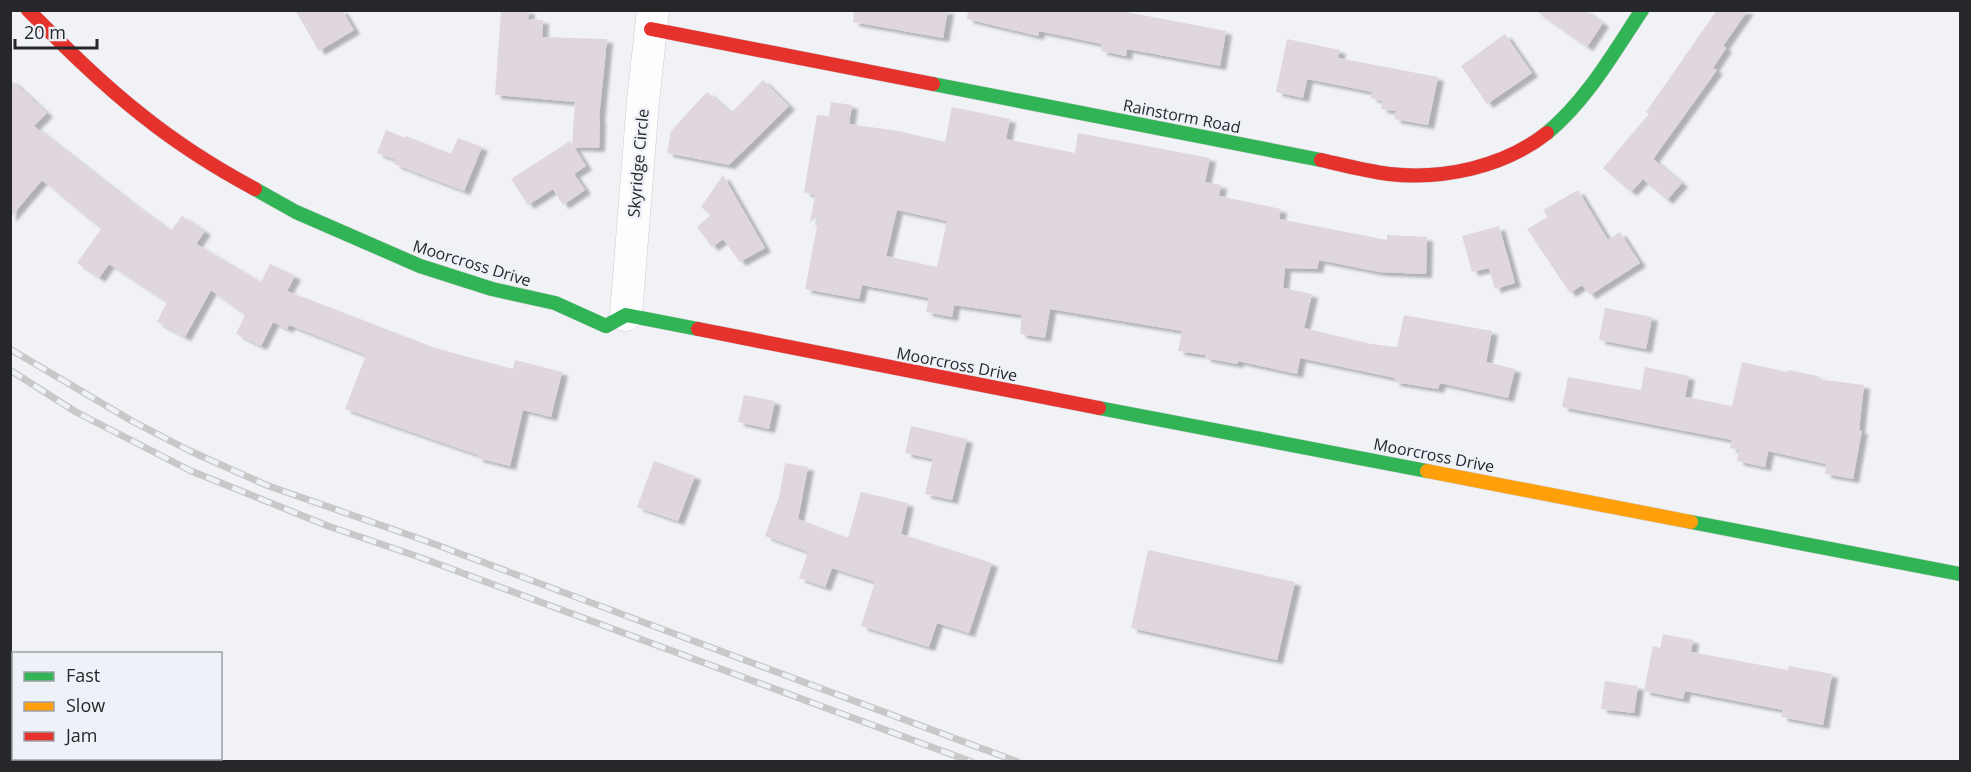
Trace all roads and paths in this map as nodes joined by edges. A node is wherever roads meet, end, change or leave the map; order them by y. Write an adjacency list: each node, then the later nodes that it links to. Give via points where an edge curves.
1 (28, 10): 4 (street, Moorcross Drive, via 144,117 215,167 296,212 420,266 492,289 555,303 606,326)
2 (1642, 10): 3 (street, Rainstorm Road, via 1575,106 1552,129 1494,162 1430,176 1390,174)
3 (652, 20): 4 (street, Skyridge Circle)
4 (626, 315): 5 (street, Moorcross Drive)
5 (1960, 574)

